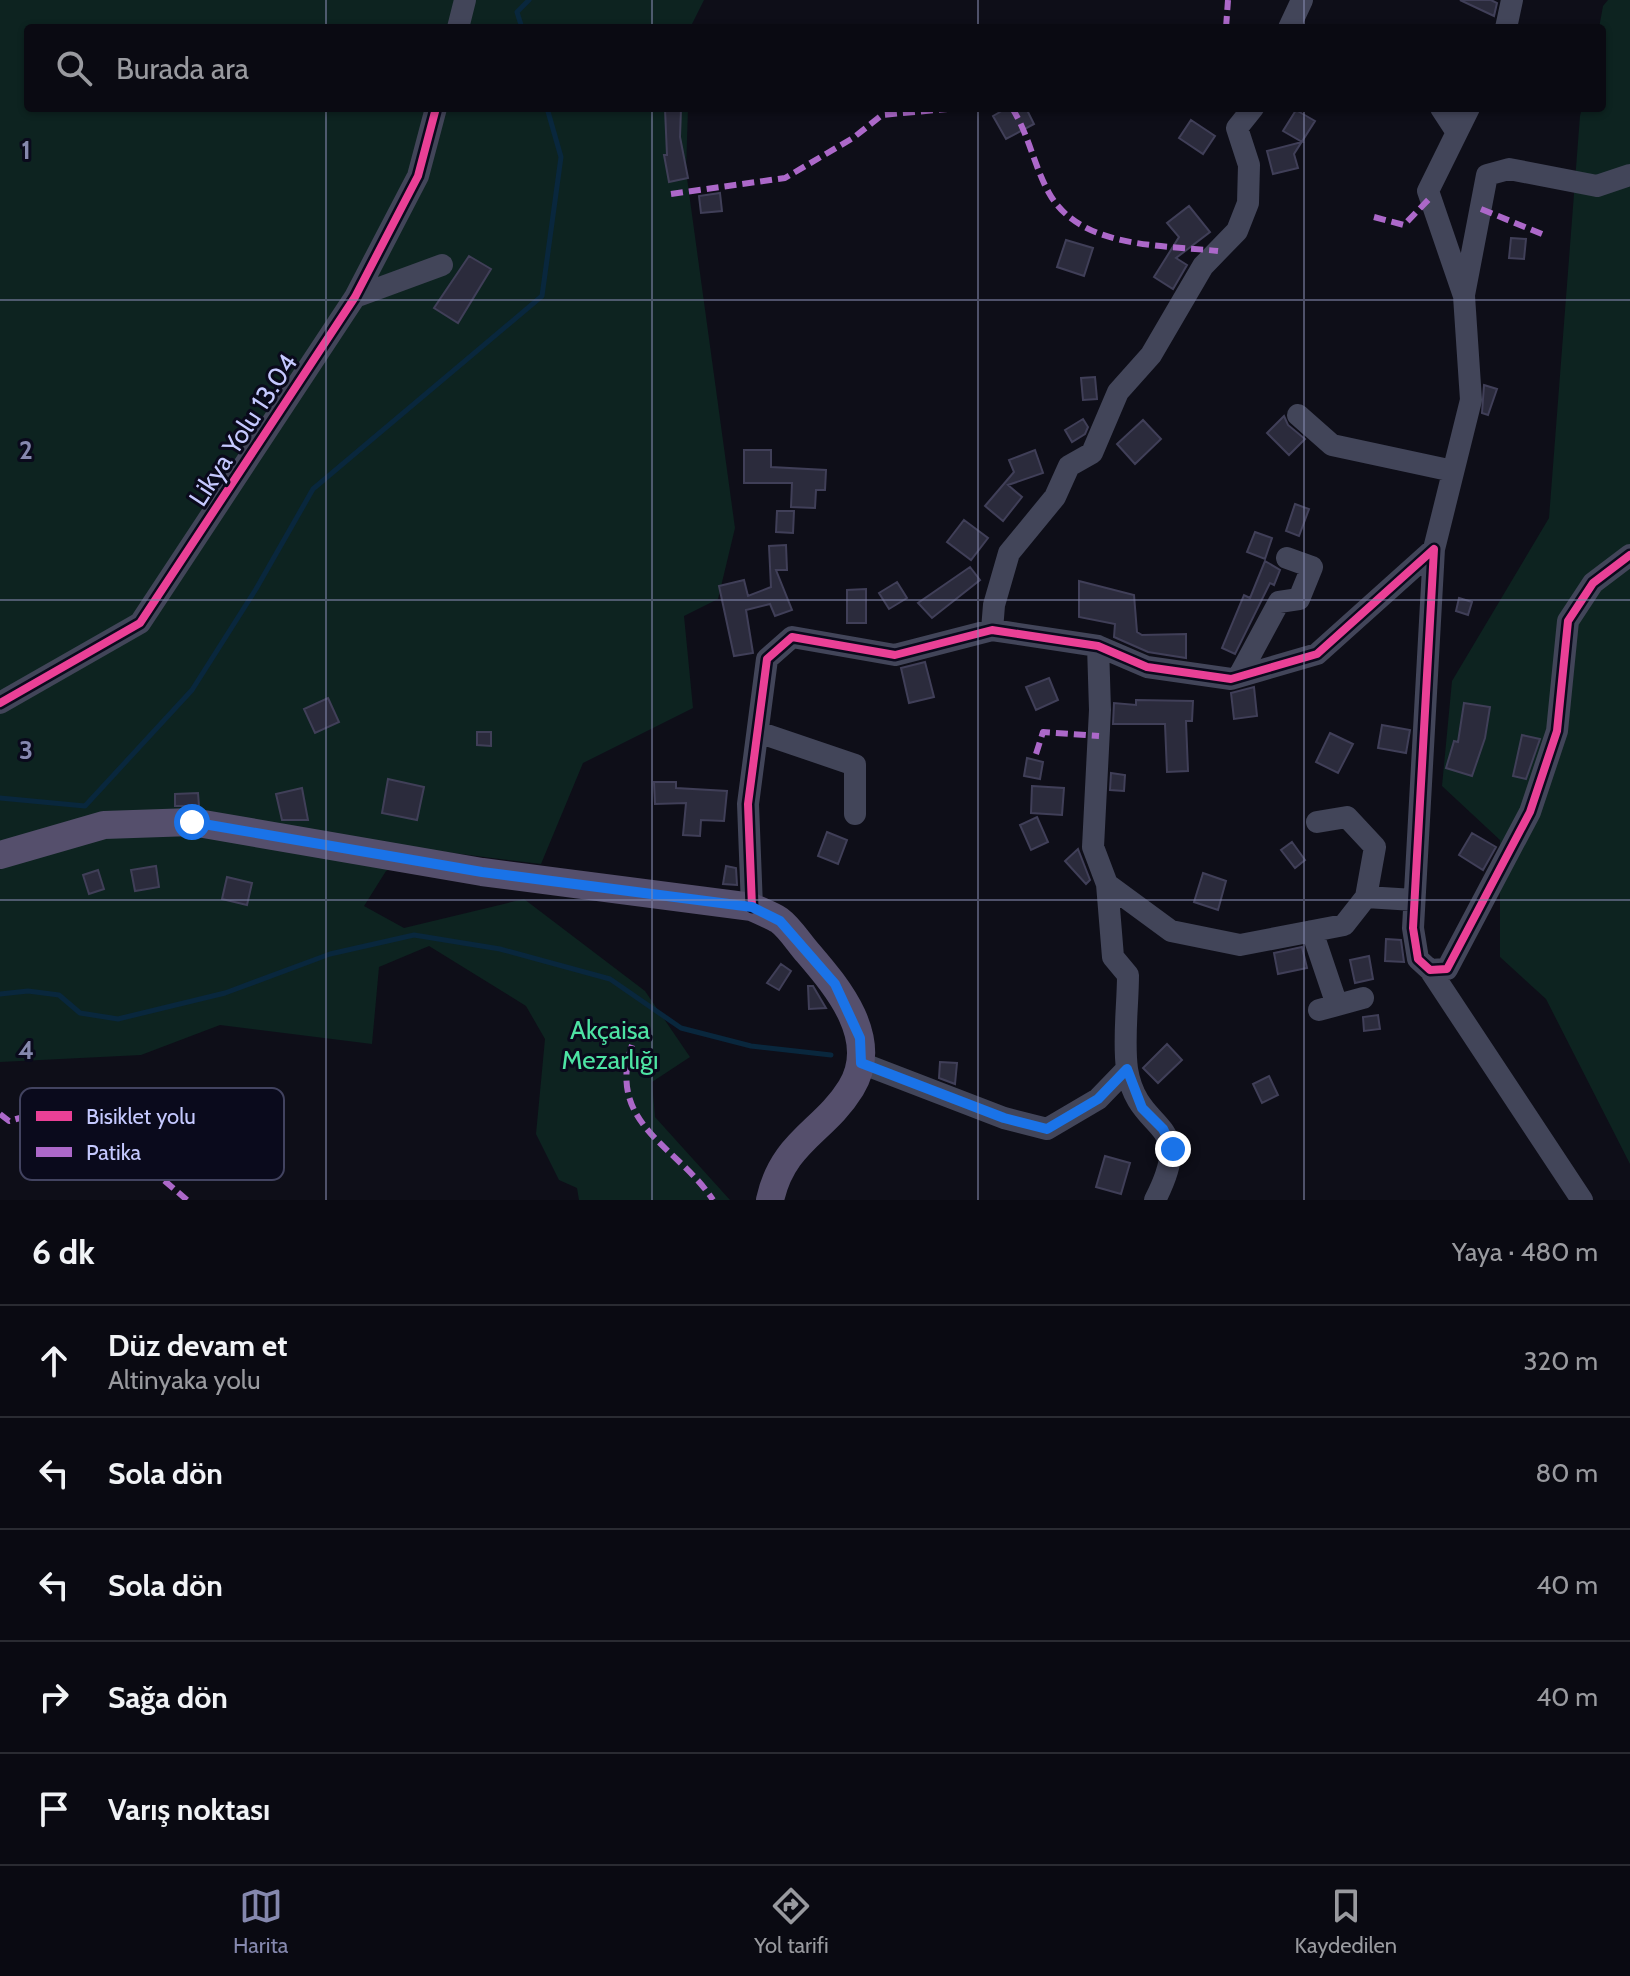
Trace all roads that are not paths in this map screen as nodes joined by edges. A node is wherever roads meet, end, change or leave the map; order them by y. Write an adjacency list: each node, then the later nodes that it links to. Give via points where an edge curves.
1 (465, 0): 4 (street)
2 (1302, 0): 5 (street)
3 (1512, 0): 6 (street)
4 (459, 24)
5 (1291, 24)
6 (1507, 24)
7 (435, 112): 15 (street, Likya Yolu 13.04, via 418,176)
8 (1250, 112): 21 (street, via 1237,128 1249,165 1248,203 1237,231 1203,266 1151,355 1118,392 1092,453 1069,466 1055,497 1009,553)
9 (1444, 112): 11 (street)
10 (1467, 112): 11 (street)
11 (1456, 131): 14 (street, via 1428,191)
12 (1630, 175): 14 (street, via 1597,186 1509,169 1487,175)
13 (442, 265): 15 (street)
14 (1464, 296): 17 (street, via 1471,400)
15 (355, 297): 24 (street, Likya Yolu 13.04, via 140,623)
16 (1298, 415): 17 (street, via 1332,445)
17 (1453, 471): 18 (street)
18 (1434, 549): 23 (street, via 1317,654); 31 (street)
19 (1630, 555): 34 (street, via 1593,583 1568,621 1557,731 1530,812 1447,969)
20 (1287, 558): 23 (street, via 1312,567 1299,599 1279,602)
21 (992, 630): 22 (street); 25 (street, via 895,655 792,637 767,659)
22 (1098, 646): 23 (street, via 1147,667); 29 (street, via 1093,847)
23 (1239, 676)
24 (0, 703)
25 (758, 732): 26 (street, via 855,765); 32 (street, via 748,804)
26 (855, 814)
27 (1317, 822): 30 (street, via 1347,817 1375,847)
28 (0, 855): 32 (main road, via 104,825 192,822 482,872)
29 (1107, 884): 33 (street, via 1171,931 1240,945); 37 (street, via 1113,957 1128,975)
30 (1366, 897): 31 (street); 33 (street, via 1344,925)
31 (1414, 900): 34 (street, via 1418,959)
32 (752, 907): 36 (main road, via 780,921 835,984 860,1038)
33 (1312, 931): 35 (street, via 1328,1007)
34 (1430, 970): 40 (street)
35 (1363, 998)
36 (861, 1063): 37 (street, via 1004,1118 1047,1129 1098,1099); 38 (main road, via 851,1089 790,1152)
37 (1127, 1069): 39 (street, via 1142,1108 1163,1129 1173,1149 1170,1172)
38 (770, 1200)
39 (1155, 1200)
40 (1582, 1200)

